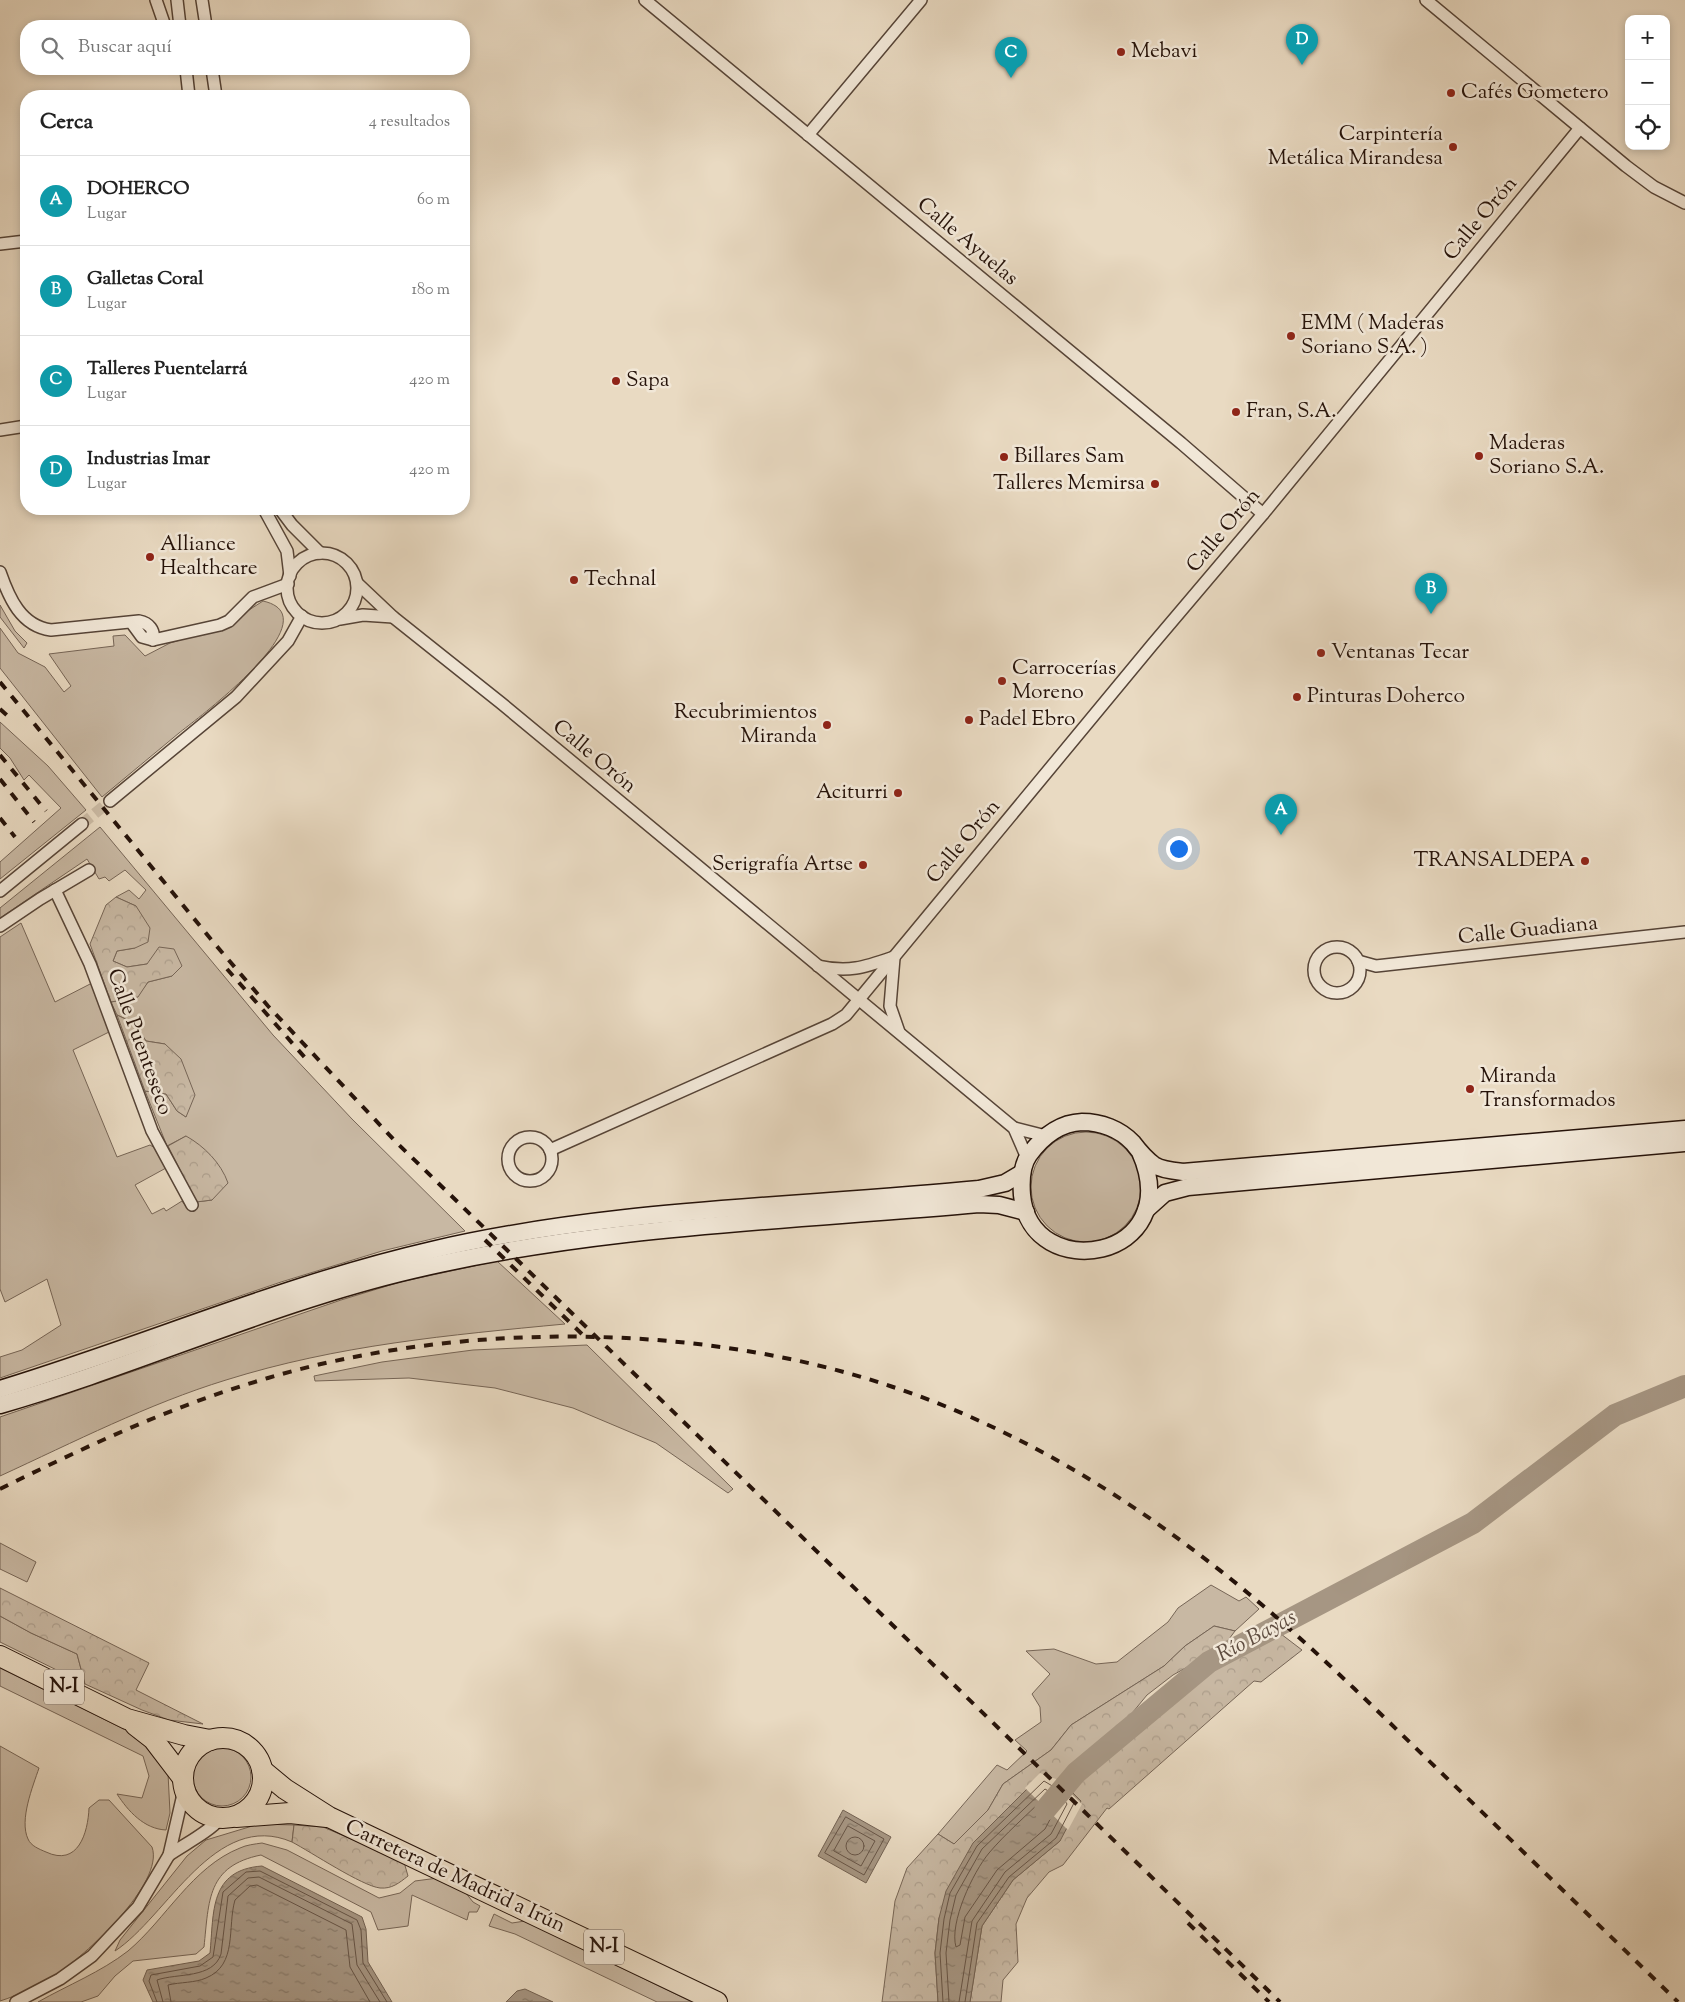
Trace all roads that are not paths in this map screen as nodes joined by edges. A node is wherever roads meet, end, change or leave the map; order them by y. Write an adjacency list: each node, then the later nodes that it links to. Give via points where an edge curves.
1 (156, 0): 7 (street)
2 (176, 0): 8 (street)
3 (202, 0): 9 (street)
4 (644, 0): 17 (street, Calle Ayuelas)
5 (921, 0): 17 (street)
6 (1426, 0): 16 (street)
7 (163, 20)
8 (179, 20)
9 (205, 20)
10 (184, 75): 13 (street)
11 (186, 75): 13 (street)
12 (213, 75): 15 (street)
13 (187, 81): 14 (street)
14 (188, 90)
15 (215, 90)
16 (1580, 128): 18 (street, via 1626,166); 23 (street, Calle Orón)
17 (808, 135): 23 (street, Calle Ayuelas)
18 (1682, 203)
19 (20, 242): 20 (street)
20 (0, 244)
21 (20, 427): 22 (street)
22 (0, 430)
23 (1264, 514): 40 (street, Calle Orón)
24 (267, 515): 28 (street, via 287,550)
25 (284, 515): 26 (street)
26 (320, 553): 28 (street, via 307,556 296,564); 29 (street, via 333,554 345,561)
27 (0, 572): 28 (street, via 12,601 39,629 131,622 142,637 153,640 220,625 229,621 253,597)
28 (289, 580): 30 (street, via 290,602)
29 (357, 583): 31 (street, Calle Orón); 32 (street, via 356,598 349,611)
30 (302, 616): 32 (street, via 313,622); 33 (street, via 288,641 236,697)
31 (393, 617): 32 (street, via 363,615); 42 (street, Calle Orón)
32 (337, 620)
33 (110, 801)
34 (82, 824): 37 (street)
35 (89, 870): 36 (street)
36 (55, 890): 38 (street); 54 (street, Calle Puenteseco, via 90,964 152,1131)
37 (0, 891)
38 (0, 926)
39 (1685, 932): 43 (street, Calle Guadiana)
40 (894, 957): 42 (street, via 848,970); 45 (street, Calle Orón); 46 (street, via 890,1006)
41 (1358, 961): 43 (street, Calle Guadiana); 44 (street); 44 (street, via 1347,950 1331,948 1318,957 1314,972 1319,985 1331,993 1351,989)
42 (816, 966): 45 (street, Calle Orón)
43 (1376, 966): 44 (street, Calle Guadiana)
44 (1358, 978)
45 (859, 1001): 46 (street, Calle Orón); 51 (street, Calle Orón, via 832,1024)
46 (900, 1034): 47 (street, Calle Orón)
47 (1014, 1128): 49 (street, Calle Orón); 53 (street, Calle Orón)
48 (1685, 1129): 52 (street, via 1183,1172 1159,1167)
49 (1046, 1136): 52 (street, via 1070,1124 1097,1123 1121,1133); 53 (street)
50 (1685, 1143): 55 (street, via 1188,1187 1164,1193)
51 (550, 1150)
52 (1140, 1152): 55 (street, via 1148,1170 1150,1190)
53 (1025, 1166): 56 (street, via 1022,1199); 57 (street, via 1005,1183 979,1189 594,1222 464,1243 323,1280)
54 (192, 1205)
55 (1146, 1210): 56 (street, via 1123,1240 1087,1252 1064,1248 1051,1241 1040,1233)
56 (1026, 1212): 58 (street, via 999,1204 980,1204 644,1232 481,1254 411,1270 317,1298)
57 (0, 1389)
58 (0, 1405)
59 (0, 1656): 60 (highway, N-I)
60 (127, 1719): 61 (highway, N-I); 63 (highway, N-I, via 152,1739)
61 (210, 1740): 62 (highway, via 240,1741 252,1750); 63 (highway, via 190,1754)
62 (262, 1770): 64 (highway, N-I); 65 (highway, via 262,1786 256,1800 245,1812)
63 (183, 1783): 65 (highway, via 198,1810); 66 (street)
64 (329, 1817): 65 (highway, N-I, via 290,1813); 68 (highway, Carretera de Madrid a Irún / N-I)
65 (226, 1818): 66 (street)
66 (169, 1854): 67 (street, via 138,1906 92,1956 60,1979)
67 (16, 2002)
68 (717, 2002)

